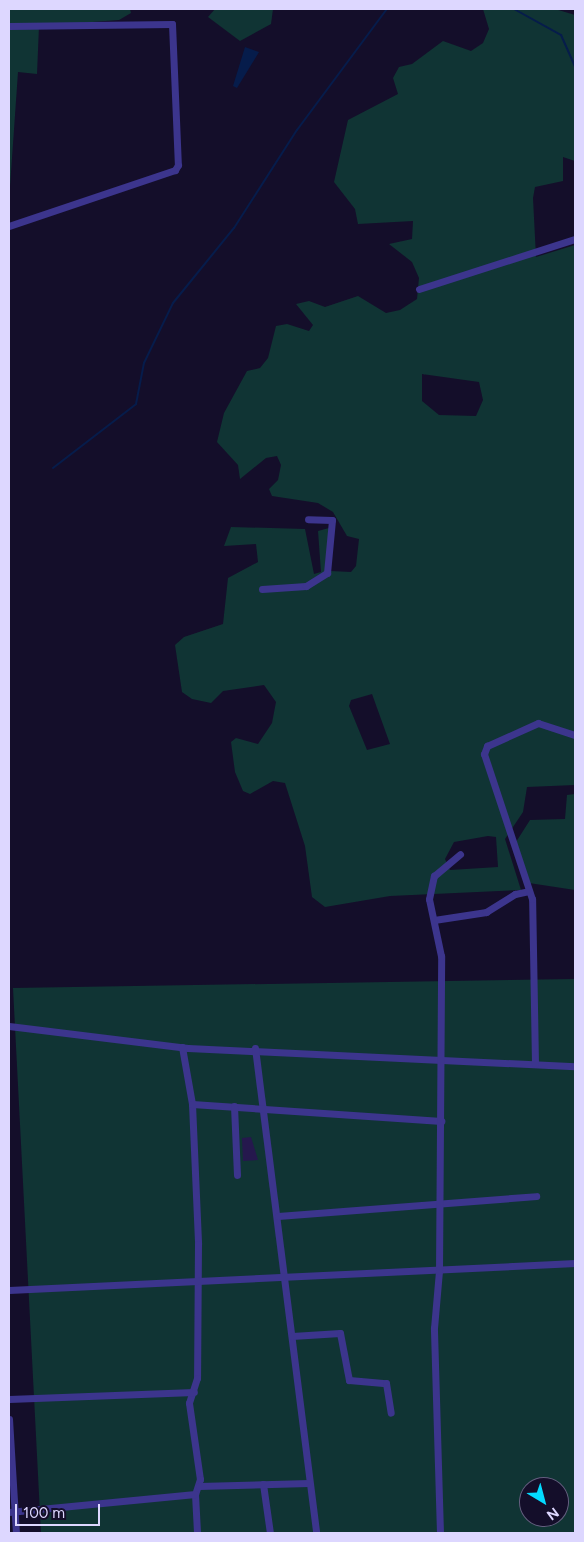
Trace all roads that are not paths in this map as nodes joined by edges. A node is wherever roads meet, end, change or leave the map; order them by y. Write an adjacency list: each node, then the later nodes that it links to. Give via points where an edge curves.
1 (9, 26): 2 (street, via 172,24 178,165 175,170)
2 (9, 226)
3 (575, 239): 4 (street)
4 (419, 288)
5 (308, 519): 6 (street, via 332,520 326,573 306,586)
6 (262, 590)
7 (575, 735): 9 (street, via 538,723 487,746 484,754)
8 (460, 854): 10 (street, via 434,876 429,899)
9 (529, 891): 10 (street, via 515,894 486,912); 15 (street)
10 (434, 920): 14 (street, via 441,956)
11 (9, 1026): 12 (street)
12 (182, 1047): 13 (street); 17 (street)
13 (255, 1048): 14 (street); 19 (street)
14 (443, 1058): 15 (street); 20 (street)
15 (534, 1064): 16 (street)
16 (575, 1066)
17 (192, 1104): 18 (street); 28 (street, via 198,1244)
18 (234, 1106): 19 (street); 21 (street)
19 (263, 1108): 20 (street); 24 (street)
20 (441, 1120): 23 (street)
21 (237, 1175)
22 (536, 1196): 23 (street)
23 (440, 1203): 24 (street); 26 (street)
24 (278, 1216): 27 (street)
25 (575, 1264): 26 (street)
26 (440, 1271): 27 (street); 44 (street, via 434,1328)
27 (281, 1277): 28 (street); 30 (street, via 288,1294)
28 (194, 1278): 29 (street); 31 (street)
29 (9, 1290)
30 (292, 1336): 33 (street, via 340,1334 349,1380 386,1383); 35 (street)
31 (194, 1392): 32 (street); 37 (street, via 189,1403)
32 (9, 1399)
33 (391, 1413)
34 (9, 1419): 39 (street)
35 (309, 1483): 36 (street); 43 (street)
36 (263, 1484): 37 (street); 42 (street)
37 (199, 1486): 38 (street)
38 (196, 1494): 39 (street); 41 (street)
39 (12, 1511): 40 (street)
40 (16, 1533)
41 (197, 1533)
42 (270, 1533)
43 (316, 1533)
44 (440, 1533)

